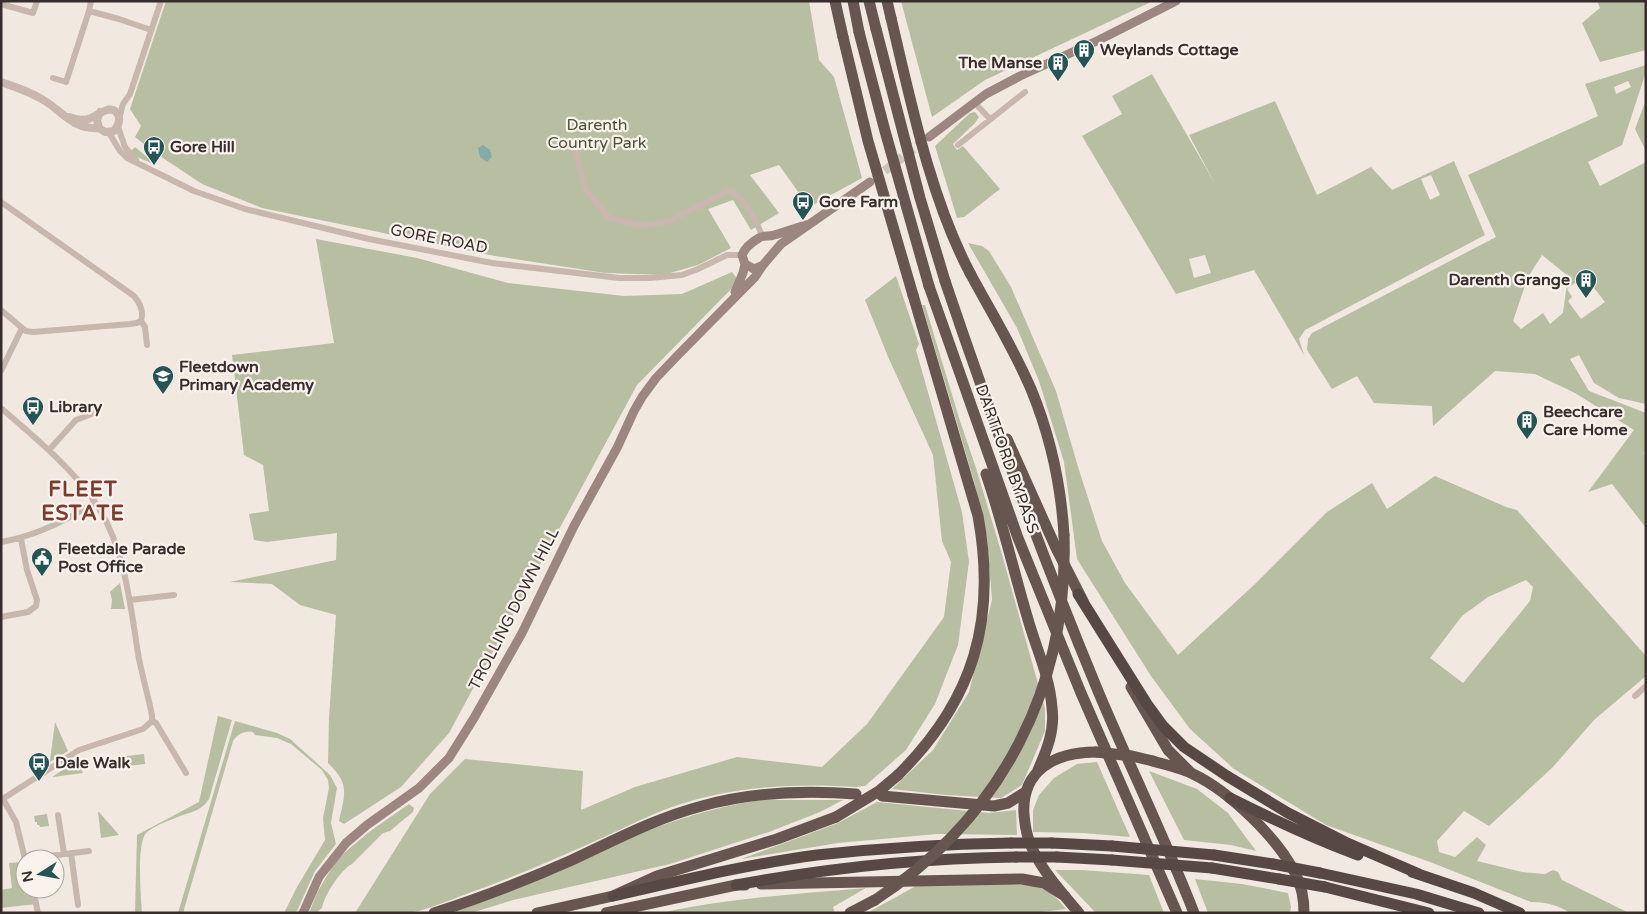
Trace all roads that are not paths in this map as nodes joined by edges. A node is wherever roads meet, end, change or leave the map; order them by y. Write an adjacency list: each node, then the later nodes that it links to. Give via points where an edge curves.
1 (36, 1): 9 (street, via 33,13)
2 (91, 1): 10 (street)
3 (161, 1): 11 (street)
4 (836, 1): 69 (highway, bridge, via 868,140 978,516 985,585 976,646 954,703 928,743 879,791 836,817 657,876)
5 (853, 1): 42 (highway, DARTFORD BYPASS, bridge, via 908,218)
6 (869, 1): 41 (highway, DARTFORD BYPASS, bridge, via 920,198)
7 (887, 1): 78 (highway, bridge, via 915,114 949,228 1016,358 1038,409 1055,471 1064,535 1064,580 1056,642 1043,687 1015,750 984,799 960,829 911,874 875,900)
8 (1176, 1): 15 (main road, via 1020,76)
9 (1, 4)
10 (88, 11): 11 (street); 12 (street, via 66,82)
11 (151, 30): 16 (street, via 130,94)
12 (53, 78)
13 (1, 82): 19 (street, via 33,94)
14 (1025, 92): 20 (street)
15 (974, 102): 20 (street); 24 (main road)
16 (123, 104): 17 (street); 21 (street)
17 (111, 110): 18 (street); 21 (street, via 118,115)
18 (100, 112): 19 (street, via 87,120); 22 (street)
19 (65, 116): 22 (street, via 81,127)
20 (990, 119): 25 (street)
21 (118, 123): 23 (street); 27 (street, GORE ROAD, via 125,147)
22 (99, 128): 23 (street)
23 (109, 133): 27 (street, GORE ROAD, via 127,158)
24 (929, 137)
25 (958, 145)
26 (574, 147): 31 (street, via 586,190 609,218 642,226 670,221 731,190 737,194)
27 (139, 163): 33 (street, GORE ROAD, via 194,191 245,209 369,239 498,264 644,279 682,275 727,255)
28 (870, 182): 30 (main road)
29 (1, 202): 37 (street, via 134,296 140,307)
30 (809, 224): 31 (main road); 32 (main road)
31 (765, 237): 32 (main road, via 772,240); 33 (main road, via 748,246)
32 (776, 249): 34 (main road)
33 (744, 260): 34 (main road, via 754,269); 35 (main road, TROLLING DOWN HILL, via 740,283)
34 (763, 265): 35 (main road, TROLLING DOWN HILL)
35 (731, 300): 74 (main road, TROLLING DOWN HILL, via 656,378 642,397 522,633 449,758 419,788 346,843 319,877)
36 (1, 310): 38 (street)
37 (141, 321): 38 (street, via 33,332); 39 (street)
38 (22, 328): 40 (street)
39 (148, 345)
40 (1, 370)
41 (975, 370): 49 (highway); 81 (highway, DARTFORD BYPASS, via 1040,547 1099,694)
42 (959, 373): 56 (highway, via 1051,697 1052,729); 80 (highway, DARTFORD BYPASS, via 1018,538)
43 (1, 408): 45 (street)
44 (94, 413): 45 (street, via 76,420)
45 (49, 450): 46 (street)
46 (95, 502): 47 (street, via 72,516); 51 (street, via 116,544)
47 (21, 538): 48 (street); 52 (street, via 36,606 28,612)
48 (1, 542)
49 (1078, 594): 58 (highway, via 1152,725 1168,750); 67 (highway, via 1154,714 1184,747 1288,813)
50 (174, 595): 51 (street)
51 (130, 600): 55 (street)
52 (1, 618)
53 (1646, 686): 54 (street)
54 (1635, 696)
55 (152, 720): 57 (street); 63 (street, via 143,729 79,750)
56 (1038, 770): 58 (highway, bridge, via 1068,755 1096,752 1132,756); 59 (highway)
57 (186, 773)
58 (1191, 773): 62 (highway)
59 (1024, 793): 61 (highway, via 1008,803 994,806); 70 (highway, via 1024,821 1030,846)
60 (856, 794): 75 (highway, via 779,793 704,805 652,823 507,887)
61 (882, 796)
62 (1230, 798): 67 (highway, via 1328,844); 82 (highway, via 1283,855 1302,891)
63 (2, 799): 66 (street, via 16,822 25,859)
64 (58, 815): 66 (street)
65 (89, 851): 66 (street)
66 (68, 854): 72 (street)
67 (1419, 874): 85 (highway)
68 (736, 885): 70 (highway, via 1022,878 1044,883); 77 (highway); 83 (highway, bridge, via 905,862 1016,857 1112,860 1212,868 1279,879)
69 (612, 896): 76 (highway); 84 (highway, bridge, via 816,856 920,846 1052,843 1214,855 1273,864 1416,894)
70 (1065, 896): 79 (highway)
71 (34, 899): 73 (street)
72 (78, 905)
73 (38, 913)
74 (303, 913)
75 (434, 913)
76 (537, 913)
77 (606, 913)
78 (850, 913)
79 (1079, 913)
80 (1177, 913)
81 (1194, 913)
82 (1304, 913)
83 (1429, 913)
84 (1479, 913)
85 (1520, 913)

